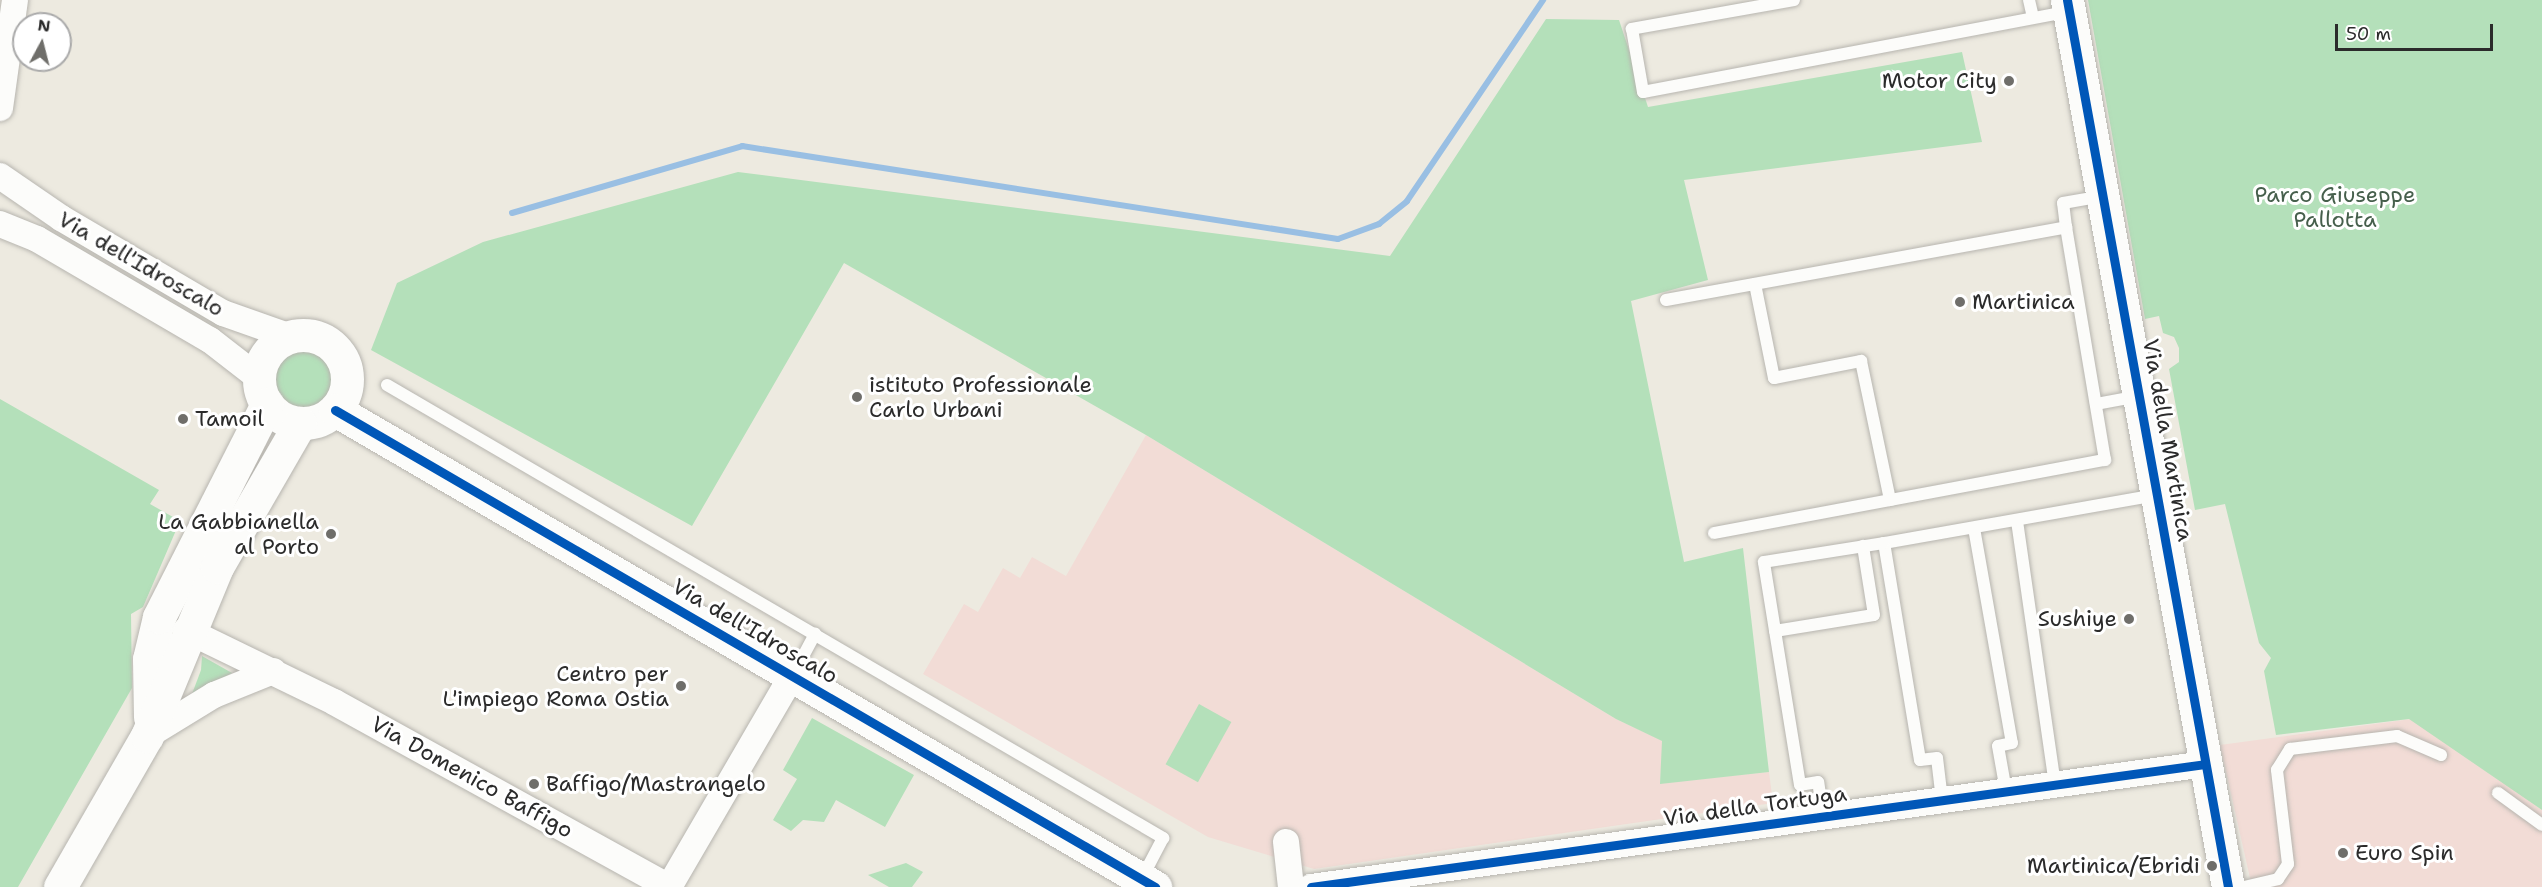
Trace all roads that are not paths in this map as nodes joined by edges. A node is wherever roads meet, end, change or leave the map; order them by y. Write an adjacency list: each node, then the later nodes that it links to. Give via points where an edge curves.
1 (15, 0): 6 (street)
2 (1794, 0): 5 (lane, via 1632,29 1643,92)
3 (2030, 0): 5 (lane)
4 (2068, 6): 5 (lane); 8 (street, Via della Martinica)
5 (2033, 18)
6 (0, 108)
7 (0, 176): 13 (street, Via dell'Idroscalo, via 61,218 223,313)
8 (2103, 195): 10 (lane, via 2063,203); 16 (street, Via della Martinica)
9 (0, 224): 15 (street, Via dell'Idroscalo, via 38,239 210,340)
10 (2067, 227): 11 (lane); 17 (lane)
11 (1755, 284): 12 (lane); 21 (lane, via 1774,378 1862,361)
12 (1666, 300)
13 (291, 337): 15 (street, via 268,354); 18 (street, via 323,340 343,360 347,384)
14 (387, 385): 30 (lane)
15 (263, 391): 19 (street, via 280,416); 27 (street)
16 (2140, 396): 17 (lane); 20 (street, Via della Martinica)
17 (2096, 404): 21 (lane, via 2105,460)
18 (335, 410): 19 (street); 32 (street, Via dell'Idroscalo)
19 (300, 423): 28 (street)
20 (2157, 495): 22 (lane); 35 (street, Via della Martinica)
21 (1890, 500): 24 (lane)
22 (2017, 521): 23 (lane); 36 (lane)
23 (1974, 528): 25 (lane); 37 (lane, via 2012,743 1998,746)
24 (1714, 533)
25 (1884, 543): 26 (lane); 39 (lane, via 1920,760 1937,758)
26 (1863, 546): 29 (lane, via 1764,562); 29 (lane, via 1874,615)
27 (165, 604): 28 (street); 33 (street, via 150,652)
28 (186, 630): 31 (street, Via Domenico Baffigo); 33 (street)
29 (1775, 631): 40 (lane, via 1800,785 1818,782)
30 (815, 634): 32 (lane); 43 (lane, via 1163,838)
31 (273, 671): 33 (street, via 214,695); 45 (street, Via Domenico Baffigo)
32 (792, 676): 43 (street, Via dell'Idroscalo); 45 (street)
33 (147, 736): 44 (street)
34 (2441, 755): 49 (lane, via 2397,736 2290,749 2277,770 2288,864 2278,879)
35 (2205, 764): 36 (street, Via della Tortuga); 48 (street, Via della Martinica)
36 (2055, 785): 37 (street, Via della Tortuga)
37 (2006, 791): 39 (street, Via della Tortuga)
38 (2498, 793): 41 (lane)
39 (1942, 800): 40 (street, Via della Tortuga)
40 (1823, 816): 47 (street, Via della Tortuga)
41 (2542, 825)
42 (1286, 842): 46 (street)
43 (1148, 883)
44 (60, 887)
45 (669, 887)
46 (1291, 887)
47 (1311, 887)
48 (2228, 887)
49 (2244, 887)

